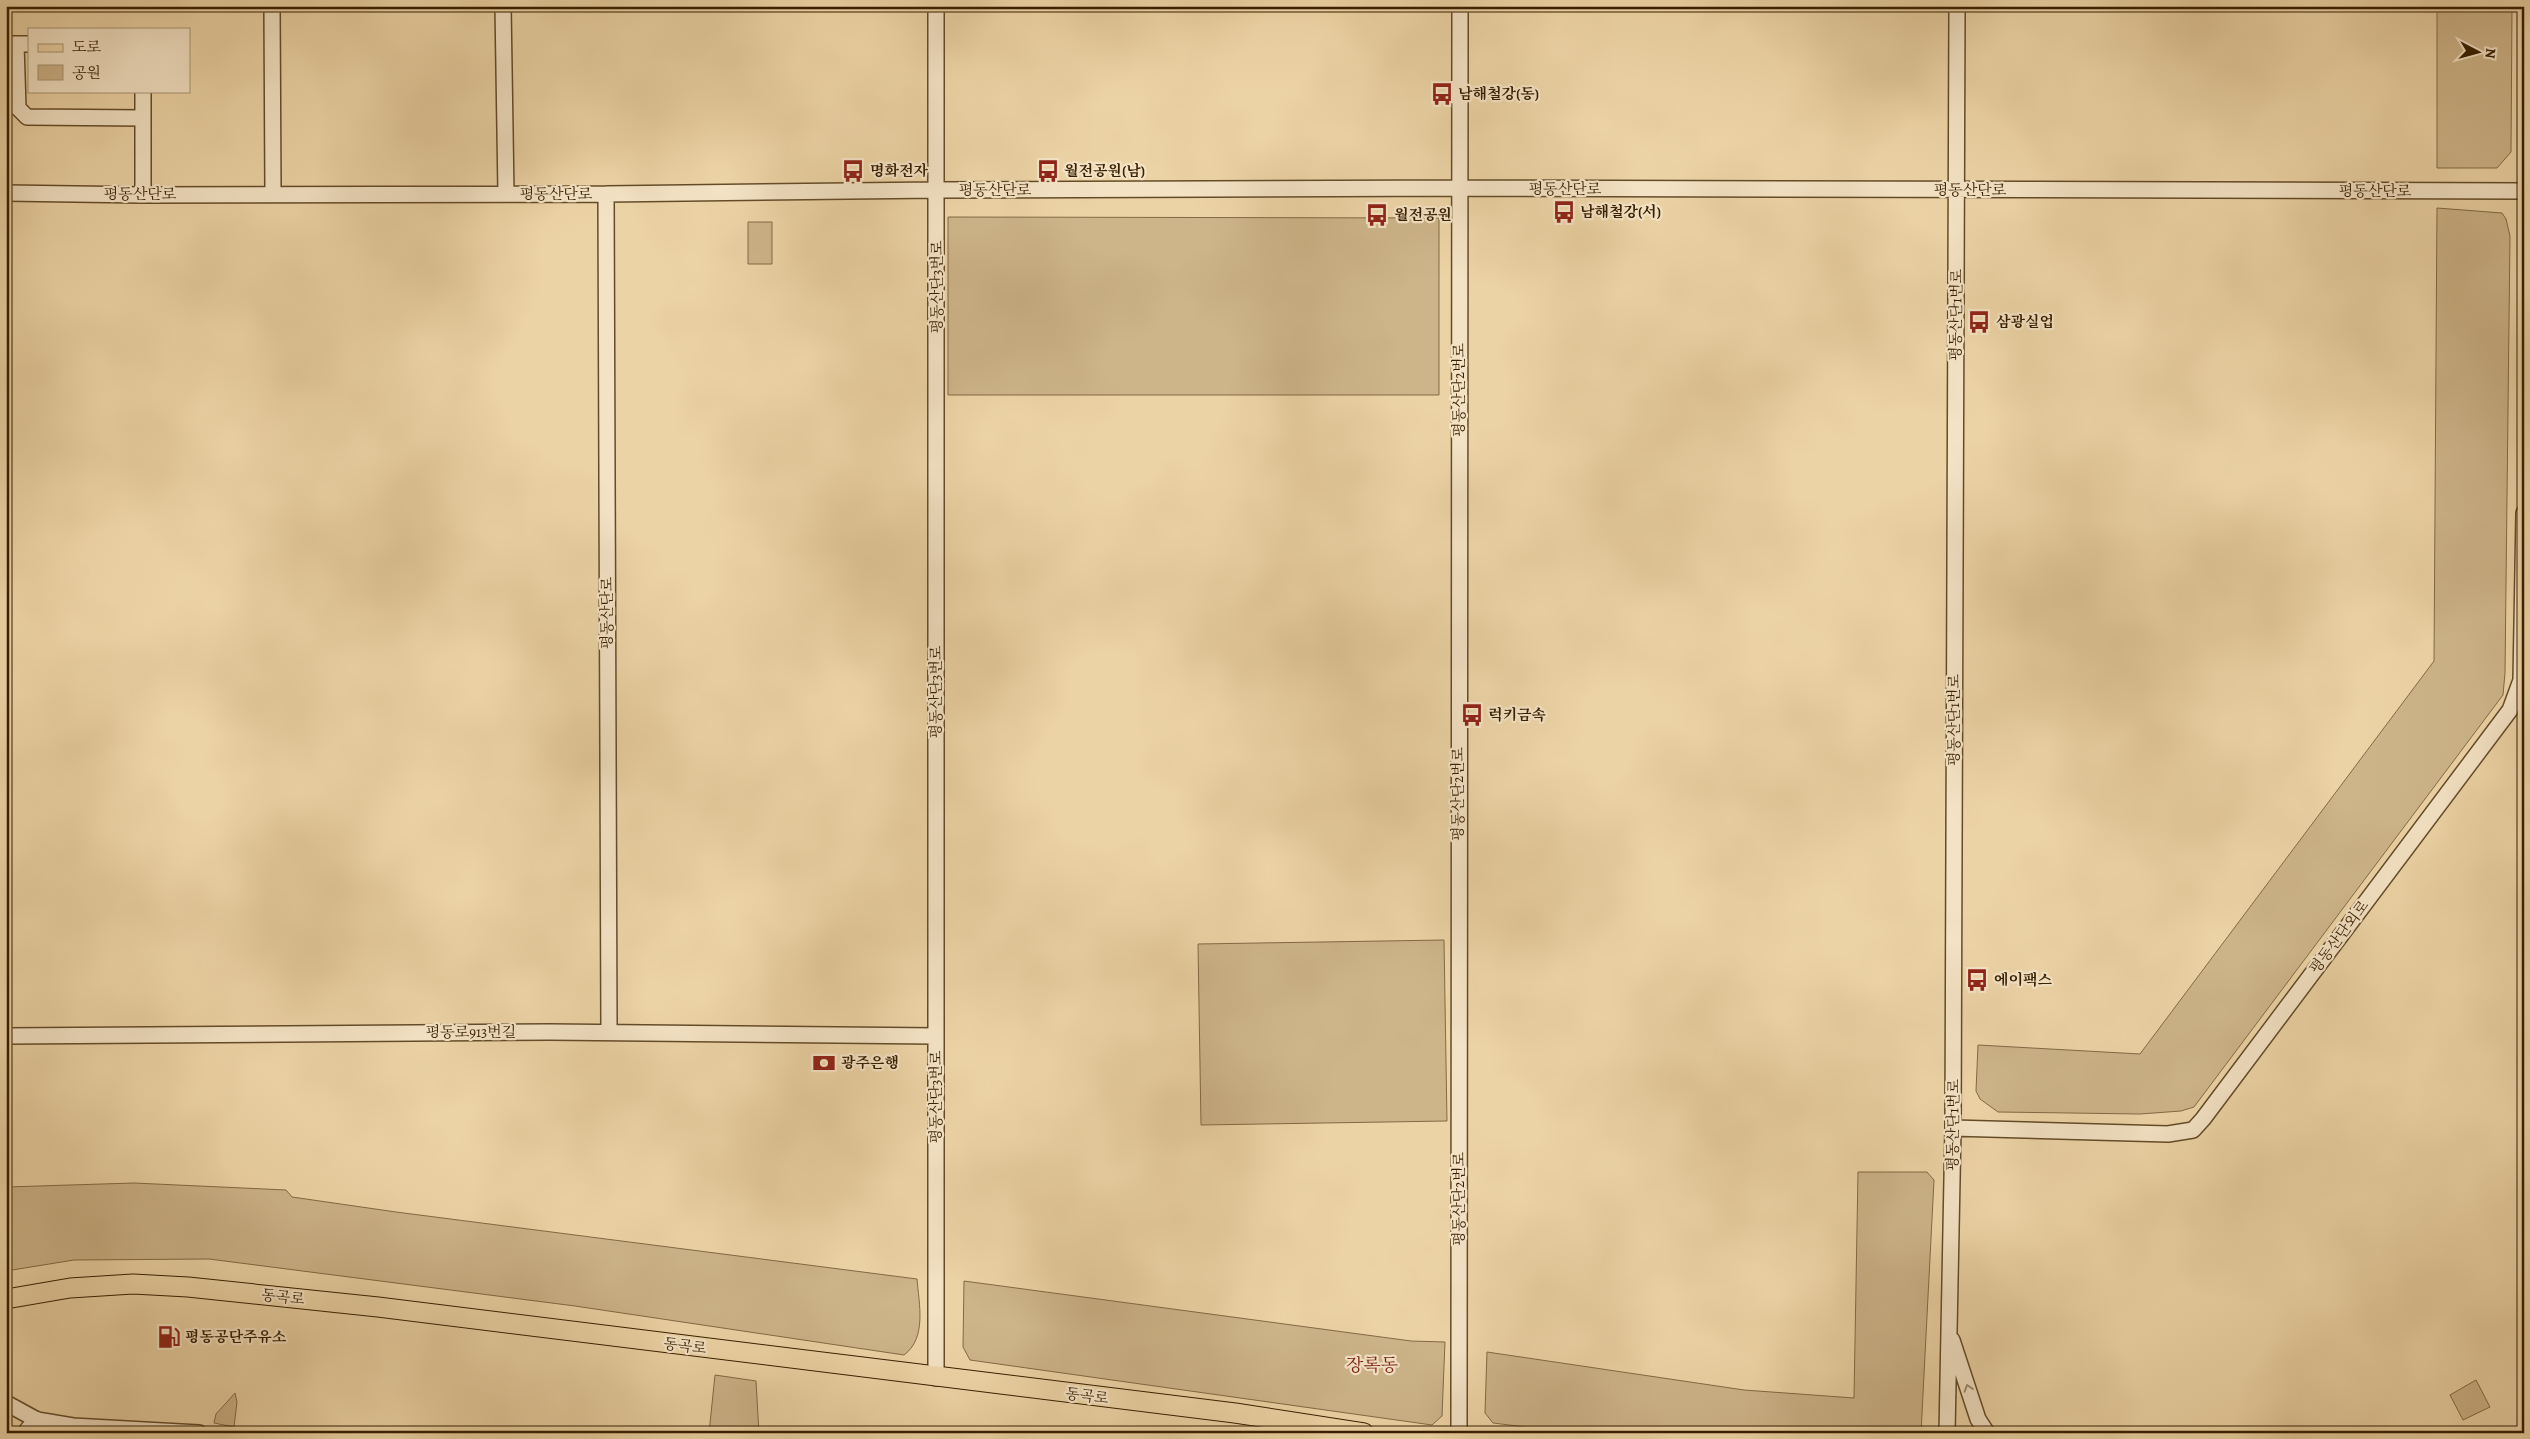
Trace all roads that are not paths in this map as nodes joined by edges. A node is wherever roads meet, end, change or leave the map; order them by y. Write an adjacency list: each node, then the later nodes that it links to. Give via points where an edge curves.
1 (272, 6): 14 (street)
2 (503, 6): 15 (street, 평동산단로)
3 (936, 6): 10 (street, 평동산단3번로)
4 (1460, 6): 9 (street, 평동산단2번로)
5 (1957, 6): 11 (street, 평동산단1번로)
6 (17, 44): 8 (street, via 18,108 27,117)
7 (143, 92): 8 (street)
8 (143, 118): 17 (street)
9 (1460, 188): 10 (street, 평동산단로); 11 (street, 평동산단로); 32 (street, 평동산단2번로)
10 (937, 190): 16 (street, 평동산단로); 22 (street, 평동산단3번로)
11 (1958, 190): 12 (street, 평동산단로); 23 (street, 평동산단1번로)
12 (2524, 191)
13 (6, 193): 17 (street, 평동산단로)
14 (273, 194): 15 (street, 평동산단로); 17 (street, 평동산단로)
15 (506, 194): 16 (street, 평동산단로)
16 (606, 194): 20 (street, 평동산단로)
17 (143, 195)
18 (2524, 513): 19 (street, 평동산단외로)
19 (2522, 680): 23 (street, 평동산단외로, via 2510,710 2193,1130 2168,1134)
20 (608, 1032): 21 (street, 평동로913번길); 22 (street, 평동로913번길)
21 (6, 1036)
22 (936, 1036): 26 (street, 평동산단3번로)
23 (1953, 1128): 25 (street, 평동산단1번로)
24 (6, 1299): 26 (main road, 동곡로, via 70,1288 134,1284 188,1287 378,1307)
25 (1949, 1329): 33 (street, 평동산단1번로); 34 (street, one-way to 25, via 1978,1419)
26 (936, 1378): 31 (main road, 동곡로, via 1235,1413)
27 (6, 1403): 28 (street)
28 (36, 1419): 29 (street); 30 (street, via 73,1426)
29 (26, 1433)
30 (199, 1433)
31 (1364, 1433)
32 (1459, 1433)
33 (1947, 1433)
34 (1987, 1433)

